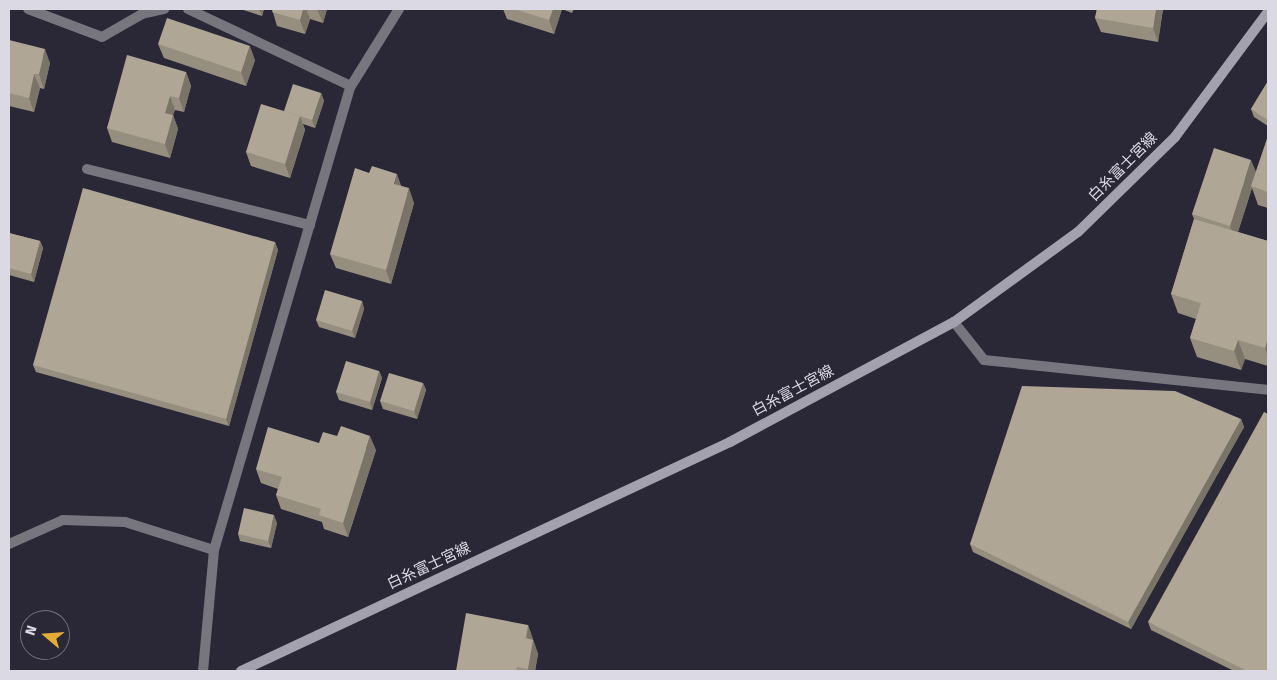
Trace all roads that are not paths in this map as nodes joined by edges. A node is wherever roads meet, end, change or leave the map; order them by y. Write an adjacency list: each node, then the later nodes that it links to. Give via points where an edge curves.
1 (28, 9): 2 (street, via 102,36 142,14)
2 (164, 9)
3 (188, 9): 6 (street)
4 (399, 9): 6 (street)
5 (1268, 12): 9 (main road, 白糸富士宮線, via 1175,137 1092,219)
6 (351, 86): 8 (street)
7 (87, 169): 8 (street)
8 (310, 225): 12 (street)
9 (954, 322): 10 (street, via 984,360); 14 (main road, 白糸富士宮線, via 730,442)
10 (1268, 390)
11 (9, 544): 12 (street, via 63,520 125,522)
12 (214, 550): 13 (street)
13 (203, 671)
14 (241, 671)

